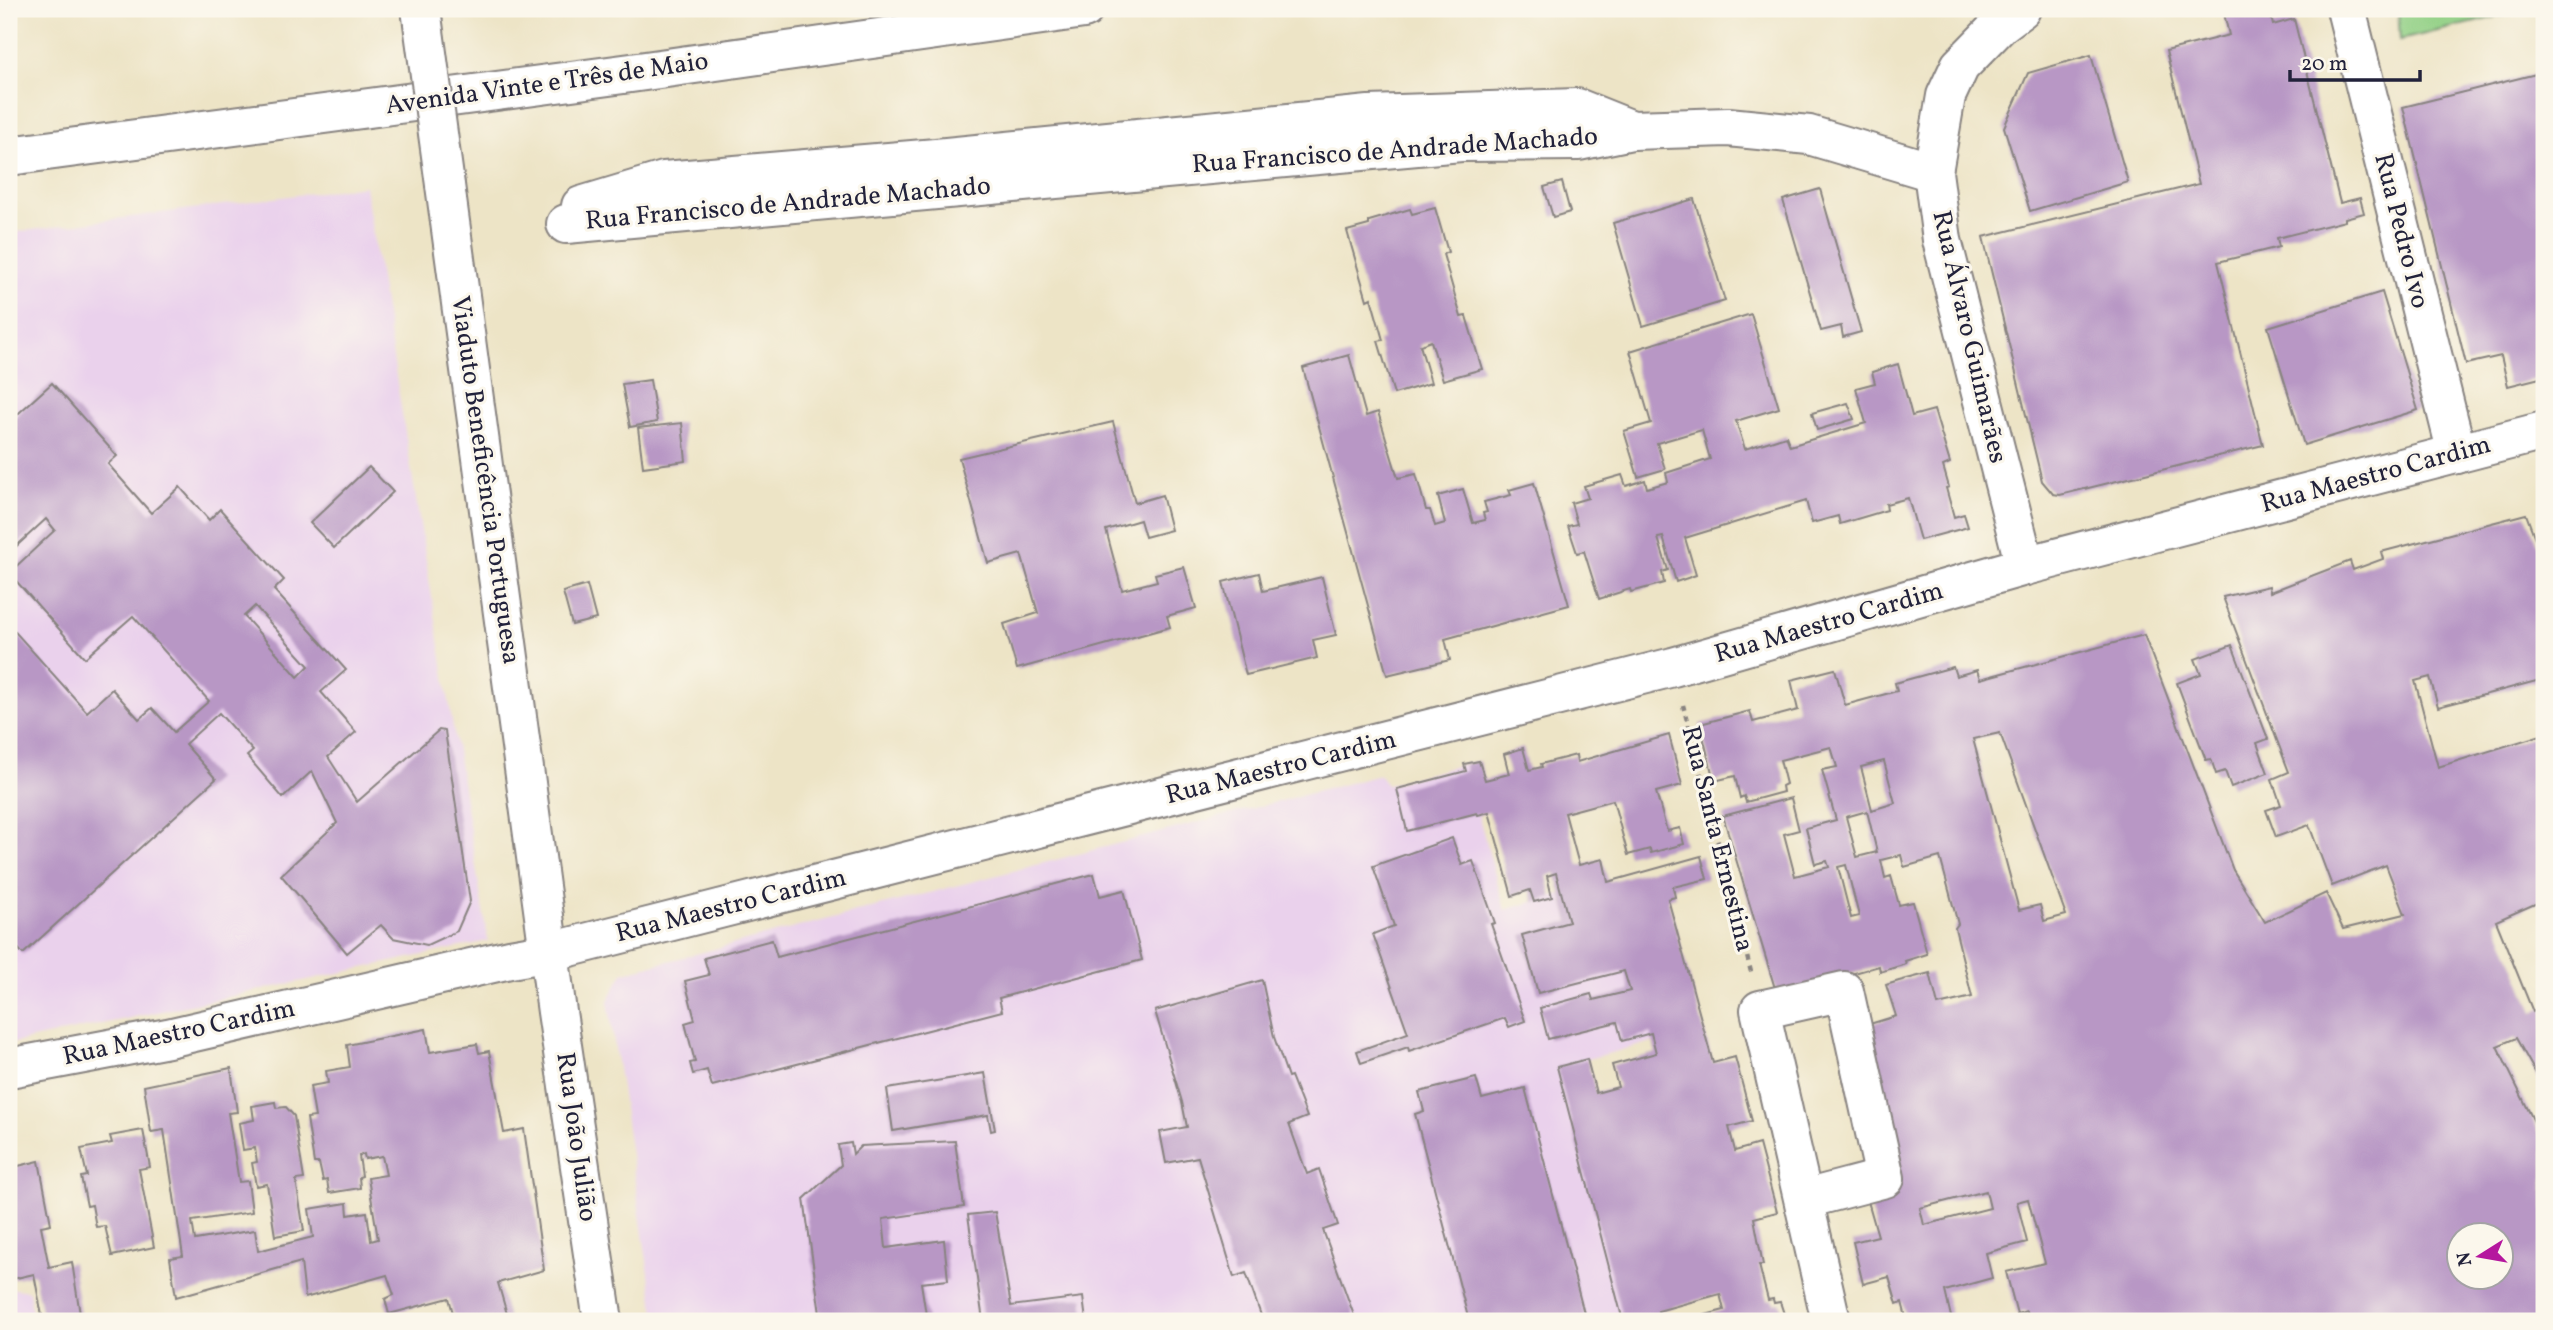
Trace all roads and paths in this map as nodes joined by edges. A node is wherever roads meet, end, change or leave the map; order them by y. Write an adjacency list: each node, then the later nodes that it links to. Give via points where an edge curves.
1 (421, 9): 12 (main road, Viaduto Beneficência Portuguesa, bridge)
2 (1084, 9): 6 (main road, Avenida Vinte e Três de Maio)
3 (2021, 9): 7 (main road, Rua Álvaro Guimarães, via 1960,66 1946,96)
4 (2346, 9): 9 (main road, Rua Pedro Ivo)
5 (1632, 130): 5 (main road, Rua Francisco de Andrade Machado, via 1577,108 1369,115 664,181 578,207 566,225 1461,142 1579,141); 7 (main road, Rua Francisco de Andrade Machado, via 1728,127 1809,135)
6 (9, 156)
7 (1933, 172): 10 (main road, Rua Álvaro Guimarães, via 1942,240)
8 (2544, 431): 9 (main road, Rua Maestro Cardim)
9 (2457, 454): 10 (main road, Rua Maestro Cardim)
10 (2025, 566): 11 (main road, Rua Maestro Cardim)
11 (1673, 667): 12 (main road, Rua Maestro Cardim); 13 (path, Rua Santa Ernestina)
12 (550, 952): 14 (main road, Rua Maestro Cardim, via 168,1038); 16 (main road, Rua João Julião)
13 (1760, 1010): 15 (main road); 15 (main road, via 1844,991 1885,1178)
14 (9, 1068)
15 (1805, 1199): 17 (main road)
16 (603, 1321)
17 (1831, 1321)

